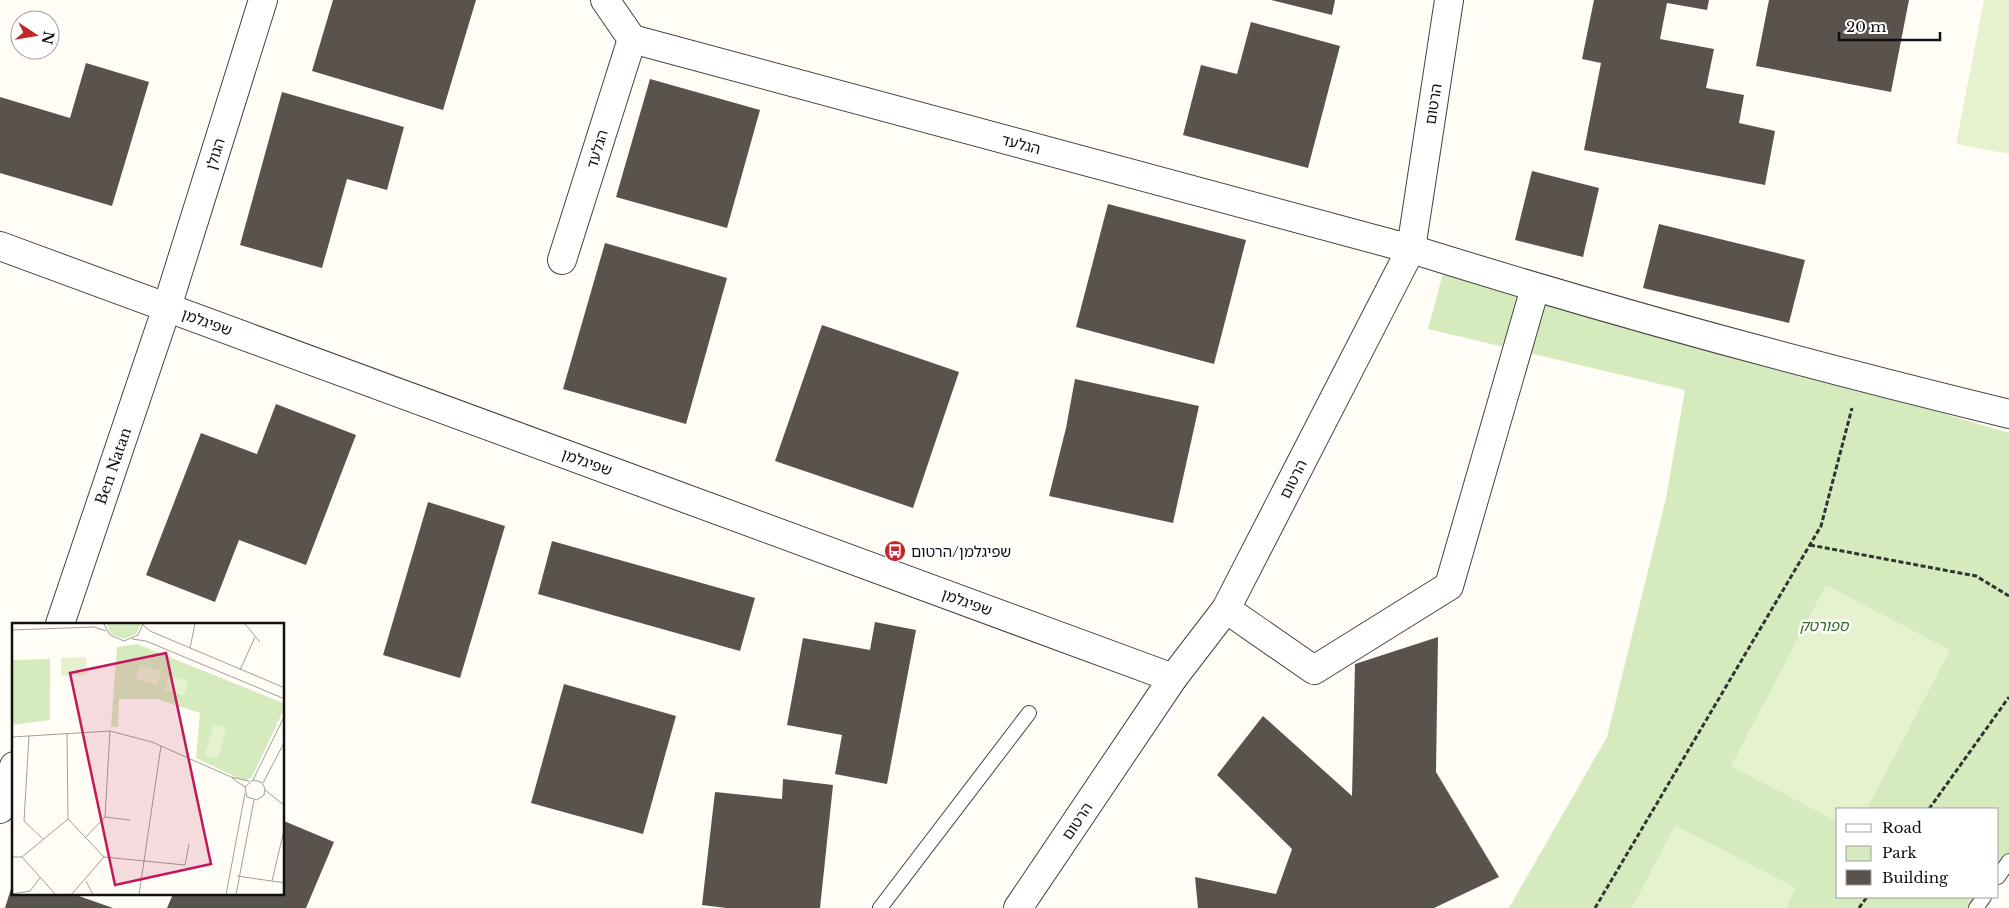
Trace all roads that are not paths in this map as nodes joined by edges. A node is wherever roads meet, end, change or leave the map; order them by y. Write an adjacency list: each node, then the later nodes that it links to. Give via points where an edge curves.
1 (263, 0): 9 (street, הגולן)
2 (605, 0): 4 (street)
3 (1449, 0): 6 (street, הרטום)
4 (632, 39): 6 (street, הגלעד); 7 (street, הגלעד)
5 (0, 246): 9 (street, שפיגלמן)
6 (1411, 250): 8 (street, הגלעד); 11 (street, הרטום)
7 (562, 260)
8 (1536, 288): 10 (street, הגלעד, via 1860,378); 11 (street, via 1449,586 1314,670)
9 (167, 308): 12 (street, Ben Natan); 13 (street, שפיגלמן)
10 (2009, 414)
11 (1226, 609): 13 (street, הרטום)
12 (60, 623)
13 (1173, 678): 20 (street, הרטום)
14 (1029, 713): 19 (lane)
15 (12, 772): 16 (street)
16 (0, 809)
17 (2009, 861): 18 (lane)
18 (1999, 876)
19 (880, 908)
20 (1018, 908)

